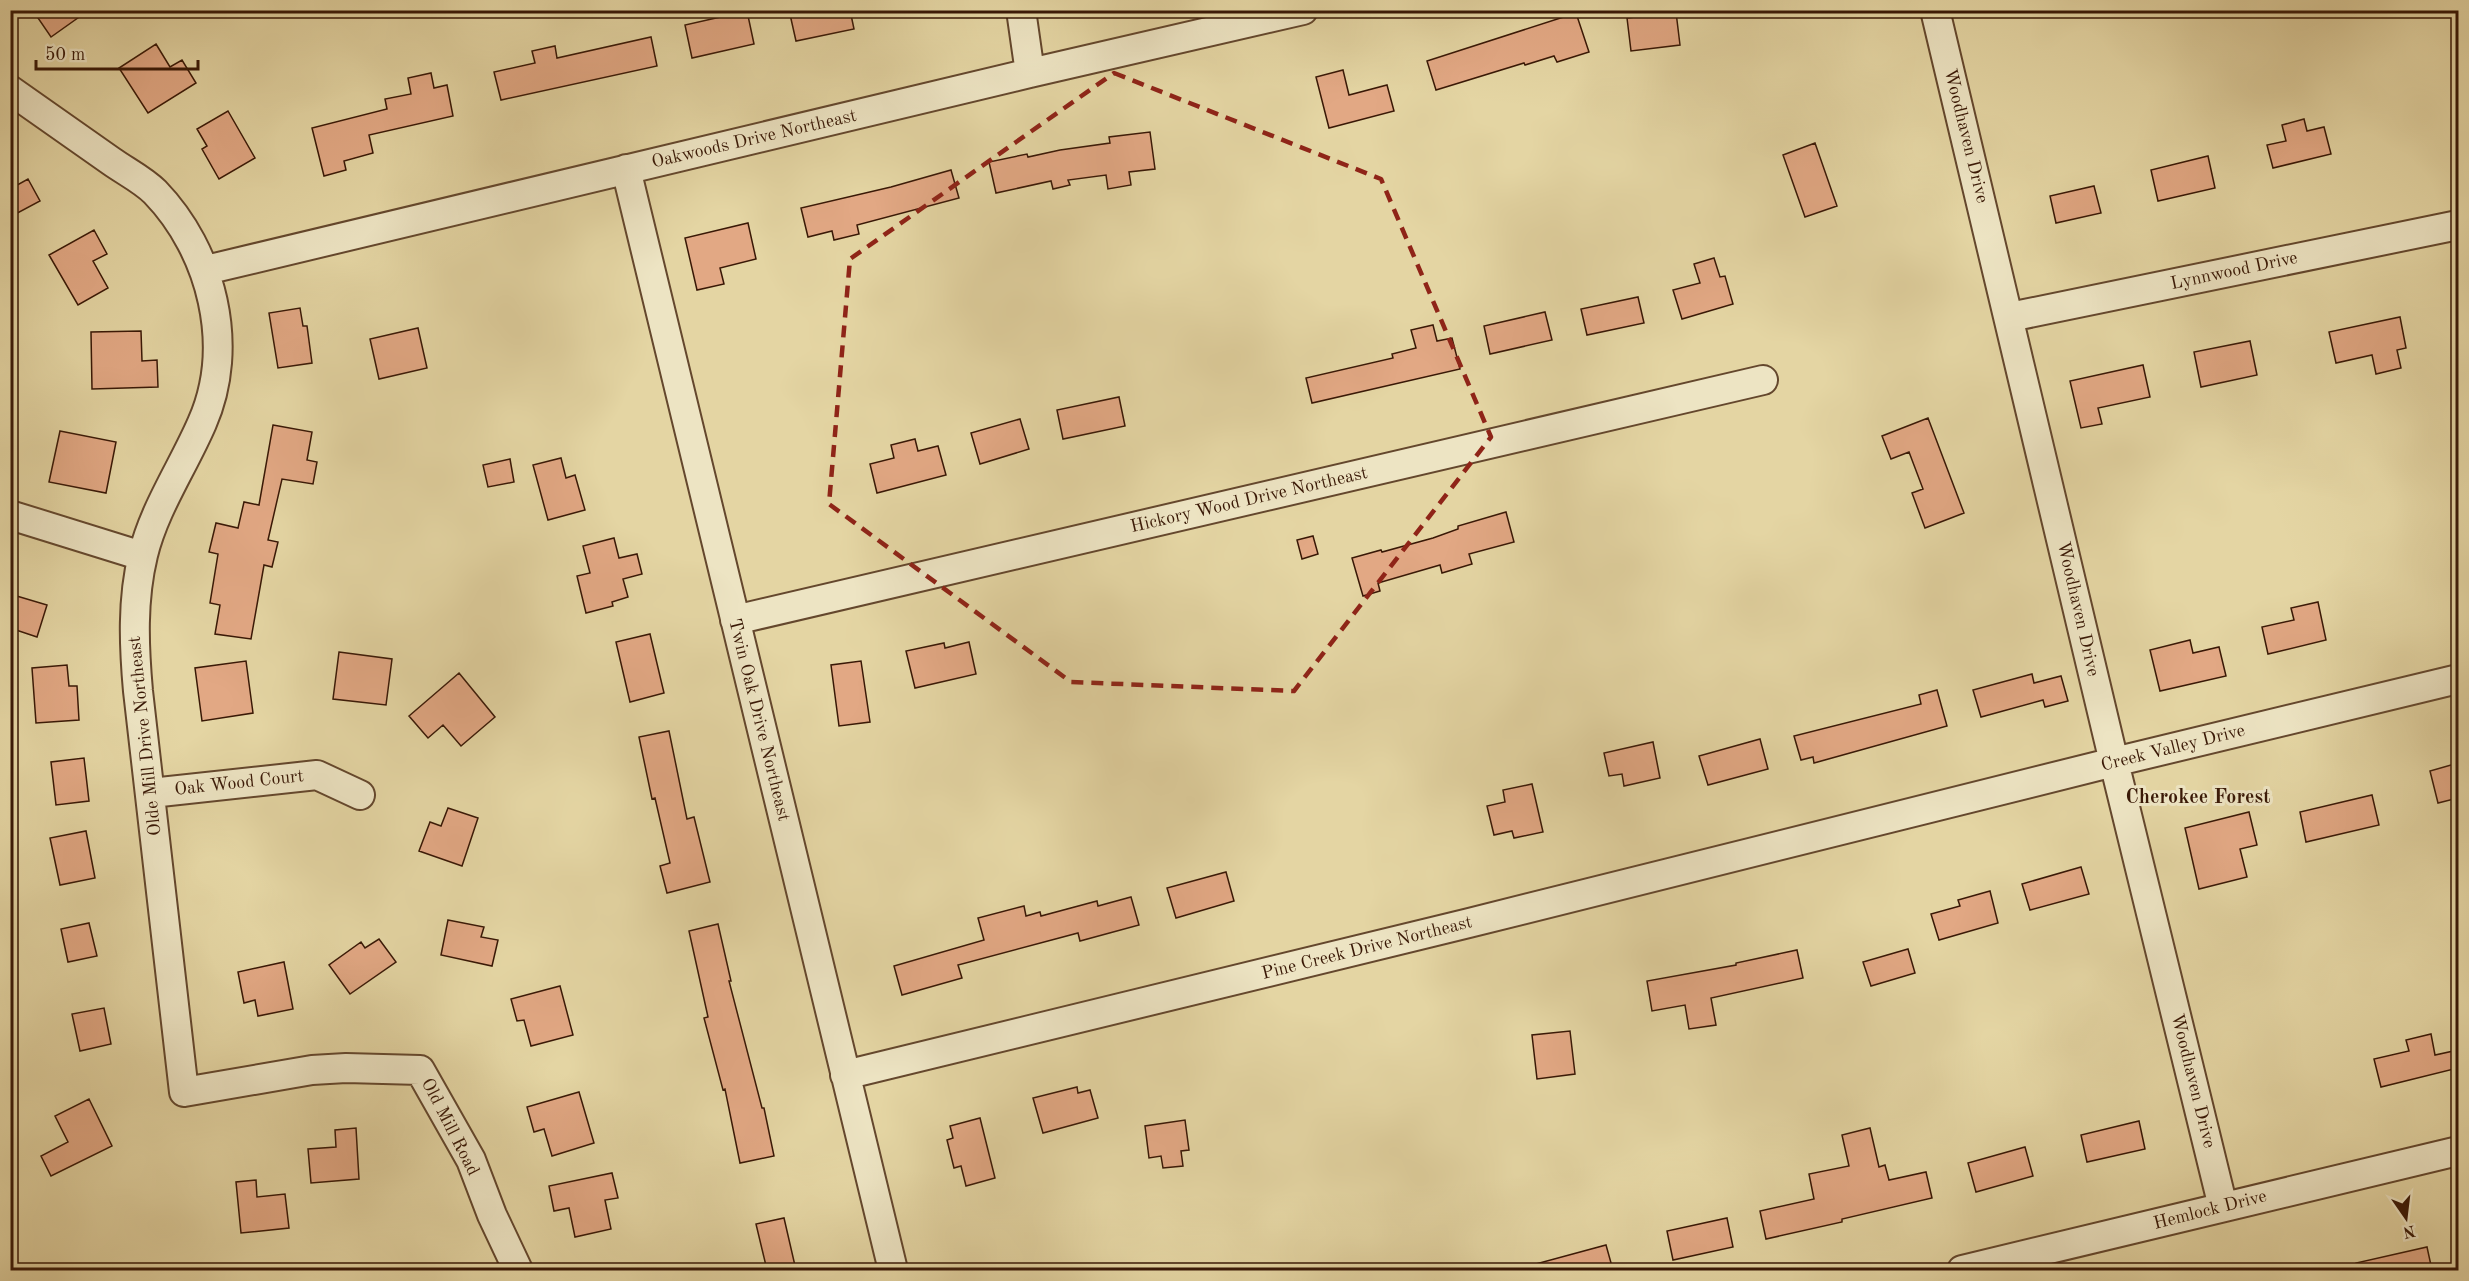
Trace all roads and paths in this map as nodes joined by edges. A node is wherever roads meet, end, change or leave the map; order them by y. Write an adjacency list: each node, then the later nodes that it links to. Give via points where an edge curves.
1 (1021, 10): 4 (street)
2 (1303, 10): 4 (street, Oakwoods Drive Northeast)
3 (1935, 10): 9 (street, Woodhaven Drive)
4 (1030, 73): 6 (street, Oakwoods Drive Northeast)
5 (10, 90): 8 (street, Olde Mill Drive Northeast, via 154,191 183,226)
6 (626, 169): 8 (street, Oakwoods Drive Northeast); 13 (street, Twin Oak Drive Northeast)
7 (2458, 225): 9 (street, Lynnwood Drive)
8 (206, 270): 12 (street, Olde Mill Drive Northeast, via 218,350 214,386 204,420)
9 (2010, 317): 15 (street, Woodhaven Drive)
10 (1763, 381): 13 (street, Hickory Wood Drive Northeast)
11 (10, 515): 12 (street)
12 (142, 556): 16 (street, Olde Mill Drive Northeast, via 134,639)
13 (735, 620): 19 (street, Twin Oak Drive Northeast)
14 (2458, 679): 15 (street, Creek Valley Drive)
15 (2114, 762): 18 (street, Creek Valley Drive); 22 (street, Woodhaven Drive)
16 (150, 793): 17 (street, Oak Wood Court, via 317,775); 20 (street, Olde Mill Drive Northeast)
17 (360, 795)
18 (1888, 819): 19 (street, Pine Creek Drive Northeast)
19 (845, 1075): 24 (street, Twin Oak Drive Northeast)
20 (184, 1092): 23 (street, Old Mill Road, via 312,1070 420,1070 471,1160)
21 (2458, 1151): 22 (street, Hemlock Drive)
22 (2223, 1207): 25 (street, Hemlock Drive)
23 (518, 1270)
24 (893, 1270)
25 (1962, 1270)

